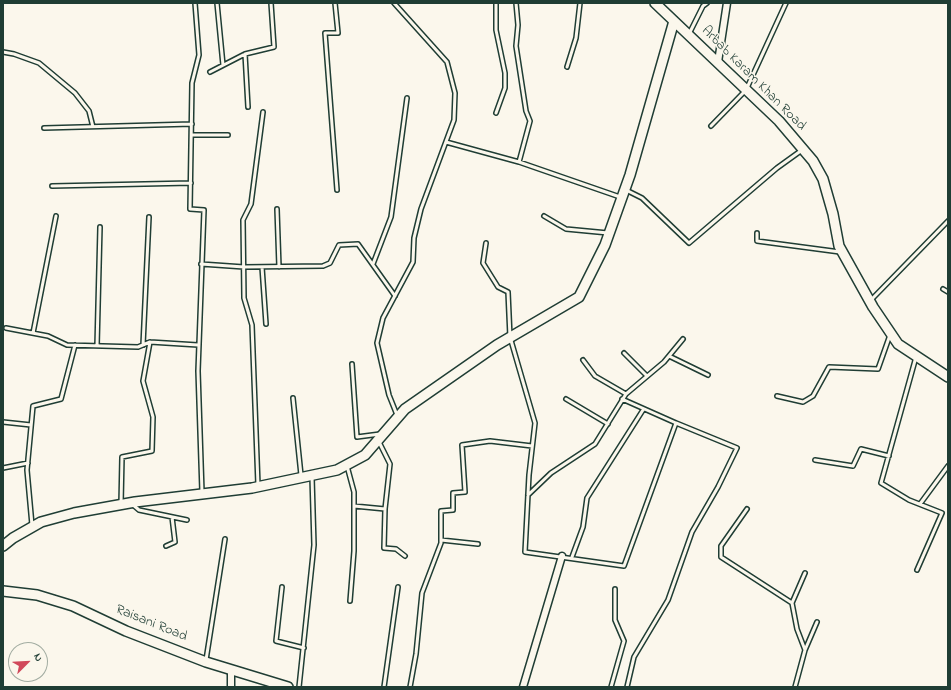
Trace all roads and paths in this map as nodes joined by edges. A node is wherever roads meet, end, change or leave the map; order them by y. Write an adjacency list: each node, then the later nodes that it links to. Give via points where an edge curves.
1 (195, 3): 26 (lane, via 199,55 192,83)
2 (217, 3): 18 (lane)
3 (271, 3): 16 (lane, via 274,47)
4 (335, 3): 38 (lane, via 338,33 325,34)
5 (394, 3): 32 (lane, via 447,62 454,93 454,120)
6 (496, 3): 25 (lane, via 496,30 505,72 505,88)
7 (516, 3): 34 (lane, via 516,46 526,111 530,121)
8 (580, 3): 19 (lane, via 576,38)
9 (655, 3): 13 (street, Arbab Karam Khan Road)
10 (708, 3): 14 (lane, via 703,6)
11 (727, 3): 17 (street)
12 (786, 3): 21 (lane)
13 (674, 21): 14 (street, Arbab Karam Khan Road); 37 (street)
14 (689, 35): 17 (street, Arbab Karam Khan Road)
15 (3, 52): 27 (lane, via 39,63 75,93 89,111)
16 (245, 54): 18 (lane); 23 (lane)
17 (718, 62): 21 (street, Arbab Karam Khan Road)
18 (223, 65): 20 (lane)
19 (567, 67)
20 (210, 72)
21 (746, 90): 28 (lane); 33 (street, Arbab Karam Khan Road, via 779,121)
22 (407, 98): 51 (lane, via 391,217)
23 (248, 107)
24 (263, 112): 52 (lane, via 251,204 243,220)
25 (496, 113)
26 (192, 124): 27 (lane); 30 (lane)
27 (93, 126): 29 (lane)
28 (711, 126)
29 (44, 128)
30 (192, 135): 31 (lane); 35 (lane)
31 (228, 135)
32 (446, 142): 34 (lane); 57 (lane, via 421,208 414,238 413,262)
33 (803, 149): 37 (lane, via 689,243 642,198); 49 (street, Arbab Karam Khan Road, via 823,179 834,214 839,246)
34 (519, 162): 39 (lane)
35 (191, 183): 36 (lane); 50 (lane, via 190,209 204,210)
36 (52, 186)
37 (625, 189): 39 (street)
38 (337, 190)
39 (621, 198): 46 (street)
40 (277, 209): 54 (lane)
41 (56, 216): 61 (lane)
42 (544, 216): 46 (lane, via 566,229)
43 (149, 217): 67 (lane)
44 (948, 221): 58 (lane)
45 (100, 227): 69 (lane)
46 (609, 233): 63 (street, via 579,297)
47 (757, 233): 49 (lane, via 757,241)
48 (486, 243): 63 (lane, via 483,263 498,287 508,292)
49 (843, 253): 58 (street, Arbab Karam Khan Road)
50 (202, 264): 52 (lane); 68 (lane)
51 (373, 264): 54 (lane, via 358,244 339,245 330,263 323,266); 57 (lane)
52 (244, 267): 53 (lane); 99 (lane, via 244,298 252,325)
53 (262, 267): 54 (lane); 59 (lane)
54 (279, 267)
55 (943, 289): 56 (lane)
56 (948, 292)
57 (395, 296): 84 (lane, via 383,318 377,343 387,389)
58 (870, 301): 62 (street, Arbab Karam Khan Road)
59 (266, 324)
60 (6, 328): 61 (lane)
61 (33, 333): 66 (lane, via 48,336 67,345)
62 (891, 333): 72 (street, Arbab Karam Khan Road, via 898,344); 79 (lane, via 878,369 829,367 813,396 803,402)
63 (510, 337): 84 (street, via 405,409); 90 (lane, via 534,423)
64 (683, 339): 71 (lane)
65 (150, 342): 67 (lane); 68 (lane); 102 (lane, via 143,381 153,417 152,451 122,457)
66 (75, 345): 69 (lane); 88 (lane, via 61,399 33,406)
67 (143, 345): 69 (lane)
68 (198, 345): 100 (lane)
69 (97, 346)
70 (624, 353): 76 (lane)
71 (669, 356): 75 (lane); 76 (lane)
72 (916, 356): 77 (street, Arbab Karam Khan Road); 91 (lane)
73 (583, 360): 78 (lane, via 595,376)
74 (352, 364): 89 (lane, via 357,437)
75 (708, 375)
76 (647, 376): 78 (lane)
77 (948, 377)
78 (626, 394): 82 (lane)
79 (777, 396)
80 (294, 398): 98 (lane)
81 (566, 399): 86 (lane)
82 (622, 399): 83 (lane); 86 (lane)
83 (643, 410): 87 (lane); 117 (lane, via 587,498 583,527)
84 (398, 417): 89 (street)
85 (3, 422): 88 (lane)
86 (608, 424): 101 (lane, via 596,444 551,474)
87 (676, 424): 117 (lane, via 624,566); 138 (lane, via 737,448 692,532 668,600 634,657)
88 (31, 425): 93 (lane)
89 (380, 436): 94 (street, via 365,455); 105 (lane, via 390,464)
90 (532, 446): 101 (lane); 111 (lane, via 490,441 462,444 465,492 453,493 453,510 441,511)
91 (889, 456): 92 (lane, via 861,449 853,466); 103 (lane, via 881,483)
92 (815, 460)
93 (28, 464): 96 (lane); 109 (lane)
94 (347, 464): 97 (street, via 337,470); 104 (lane, via 354,492)
95 (948, 466): 103 (lane)
96 (3, 468)
97 (312, 475): 98 (street); 127 (lane, via 314,545)
98 (302, 478): 99 (street)
99 (258, 487): 100 (street)
100 (202, 494): 102 (street)
101 (528, 495): 116 (lane, via 525,552)
102 (126, 504): 107 (lane, via 139,510); 109 (street, via 74,513)
103 (920, 504): 118 (lane, via 942,513)
104 (354, 506): 105 (lane); 124 (lane)
105 (384, 509): 115 (lane, via 384,548 396,549)
106 (747, 509): 125 (lane, via 721,546 721,557)
107 (172, 517): 108 (lane); 114 (lane, via 175,542)
108 (187, 520)
109 (32, 527): 113 (street)
110 (225, 540): 129 (lane)
111 (441, 540): 112 (lane); 135 (lane, via 422,593)
112 (478, 544)
113 (3, 546)
114 (166, 546)
115 (405, 556)
116 (562, 556): 117 (lane); 136 (street)
117 (572, 557)
118 (917, 570)
119 (805, 573): 125 (lane)
120 (282, 587): 127 (lane, via 276,641)
121 (398, 587): 134 (lane)
122 (615, 589): 137 (lane, via 615,620 624,641)
123 (3, 591): 129 (street, Raisani Road, via 37,595 73,606 126,631)
124 (350, 601)
125 (792, 603): 128 (lane, via 797,630)
126 (817, 622): 128 (lane)
127 (304, 648): 133 (lane)
128 (805, 650): 139 (lane)
129 (206, 662): 130 (street, Raisani Road)
130 (232, 669): 131 (street); 132 (street, Raisani Road)
131 (231, 687)
132 (288, 687)
133 (299, 687)
134 (384, 687)
135 (410, 687)
136 (523, 687)
137 (611, 687)
138 (627, 687)
139 (795, 687)

